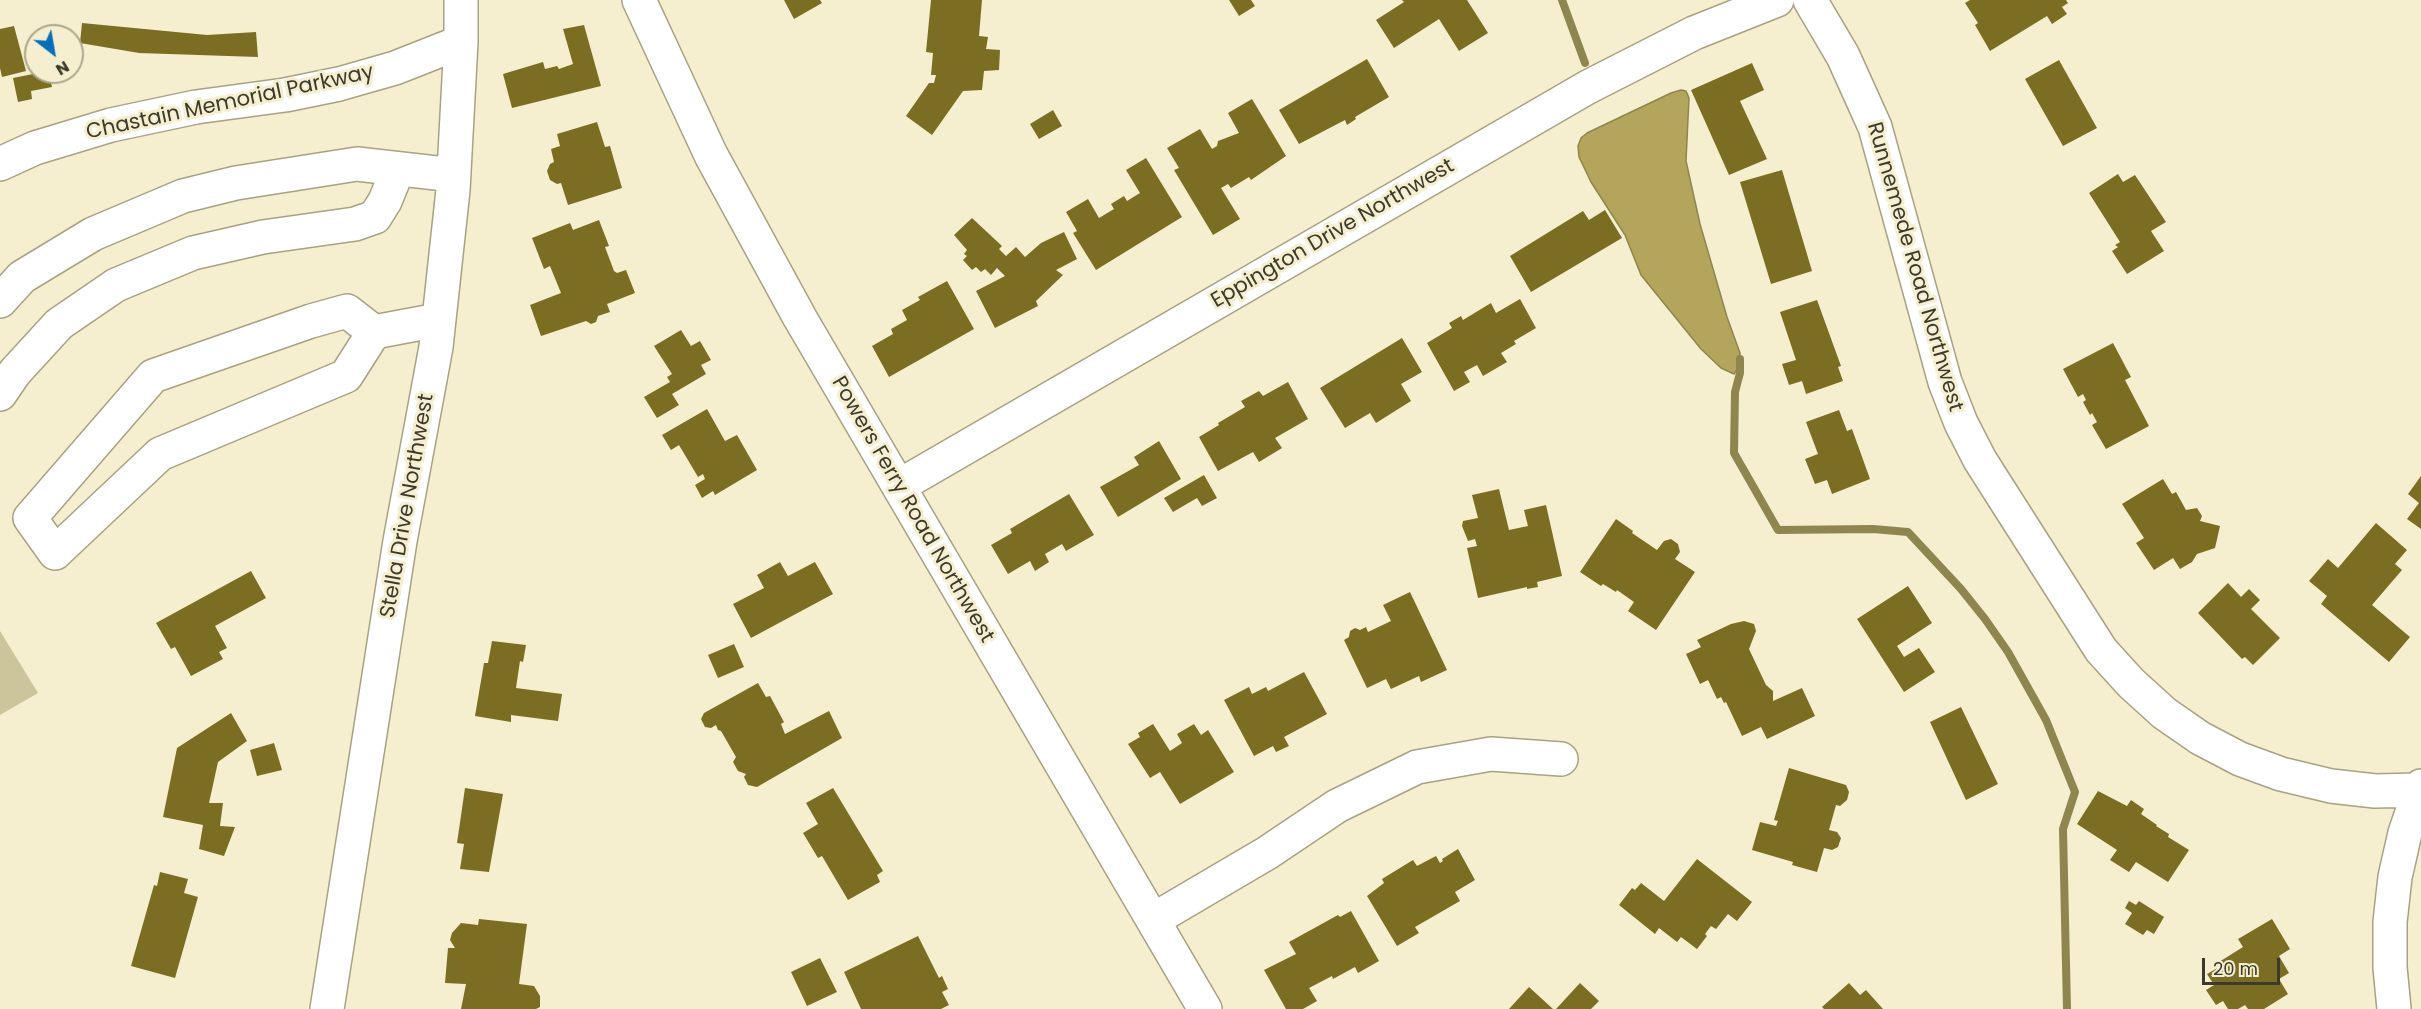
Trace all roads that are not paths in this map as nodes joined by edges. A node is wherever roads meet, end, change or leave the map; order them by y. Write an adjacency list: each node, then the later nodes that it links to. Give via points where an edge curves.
1 (461, 0): 5 (street, Stella Drive Northwest)
2 (639, 0): 13 (street, Powers Ferry Road Northwest, via 711,155)
3 (1778, 0): 13 (street, Eppington Drive Northwest, via 1694,33 1588,87)
4 (1810, 0): 15 (street, Runnemede Road Northwest, via 1843,56 1875,127 1945,382 1961,423 1980,460 2101,650 2164,713 2240,759 2331,786 2375,791)
5 (461, 42): 6 (street, Chastain Memorial Parkway, via 395,68 339,84 111,125 35,148); 8 (street, Stella Drive Northwest)
6 (0, 164)
7 (398, 169): 8 (street); 9 (street, via 357,165 236,183 183,196 93,234 22,277); 12 (street, via 375,217 193,253 116,285 59,324)
8 (454, 175): 10 (street, Stella Drive Northwest)
9 (0, 301)
10 (438, 321): 11 (street); 17 (street, Stella Drive Northwest)
11 (374, 332): 11 (street, via 346,376 160,454 54,553 30,518 153,376 347,311)
12 (0, 394)
13 (898, 486): 16 (street, Powers Ferry Road Northwest)
14 (1561, 759): 16 (street, via 1491,754 1417,767 1337,806)
15 (2420, 788): 19 (street, via 2395,877 2390,922)
16 (1154, 920): 18 (street, Powers Ferry Road Northwest)
17 (327, 1009)
18 (1205, 1009)
19 (2394, 1009)

